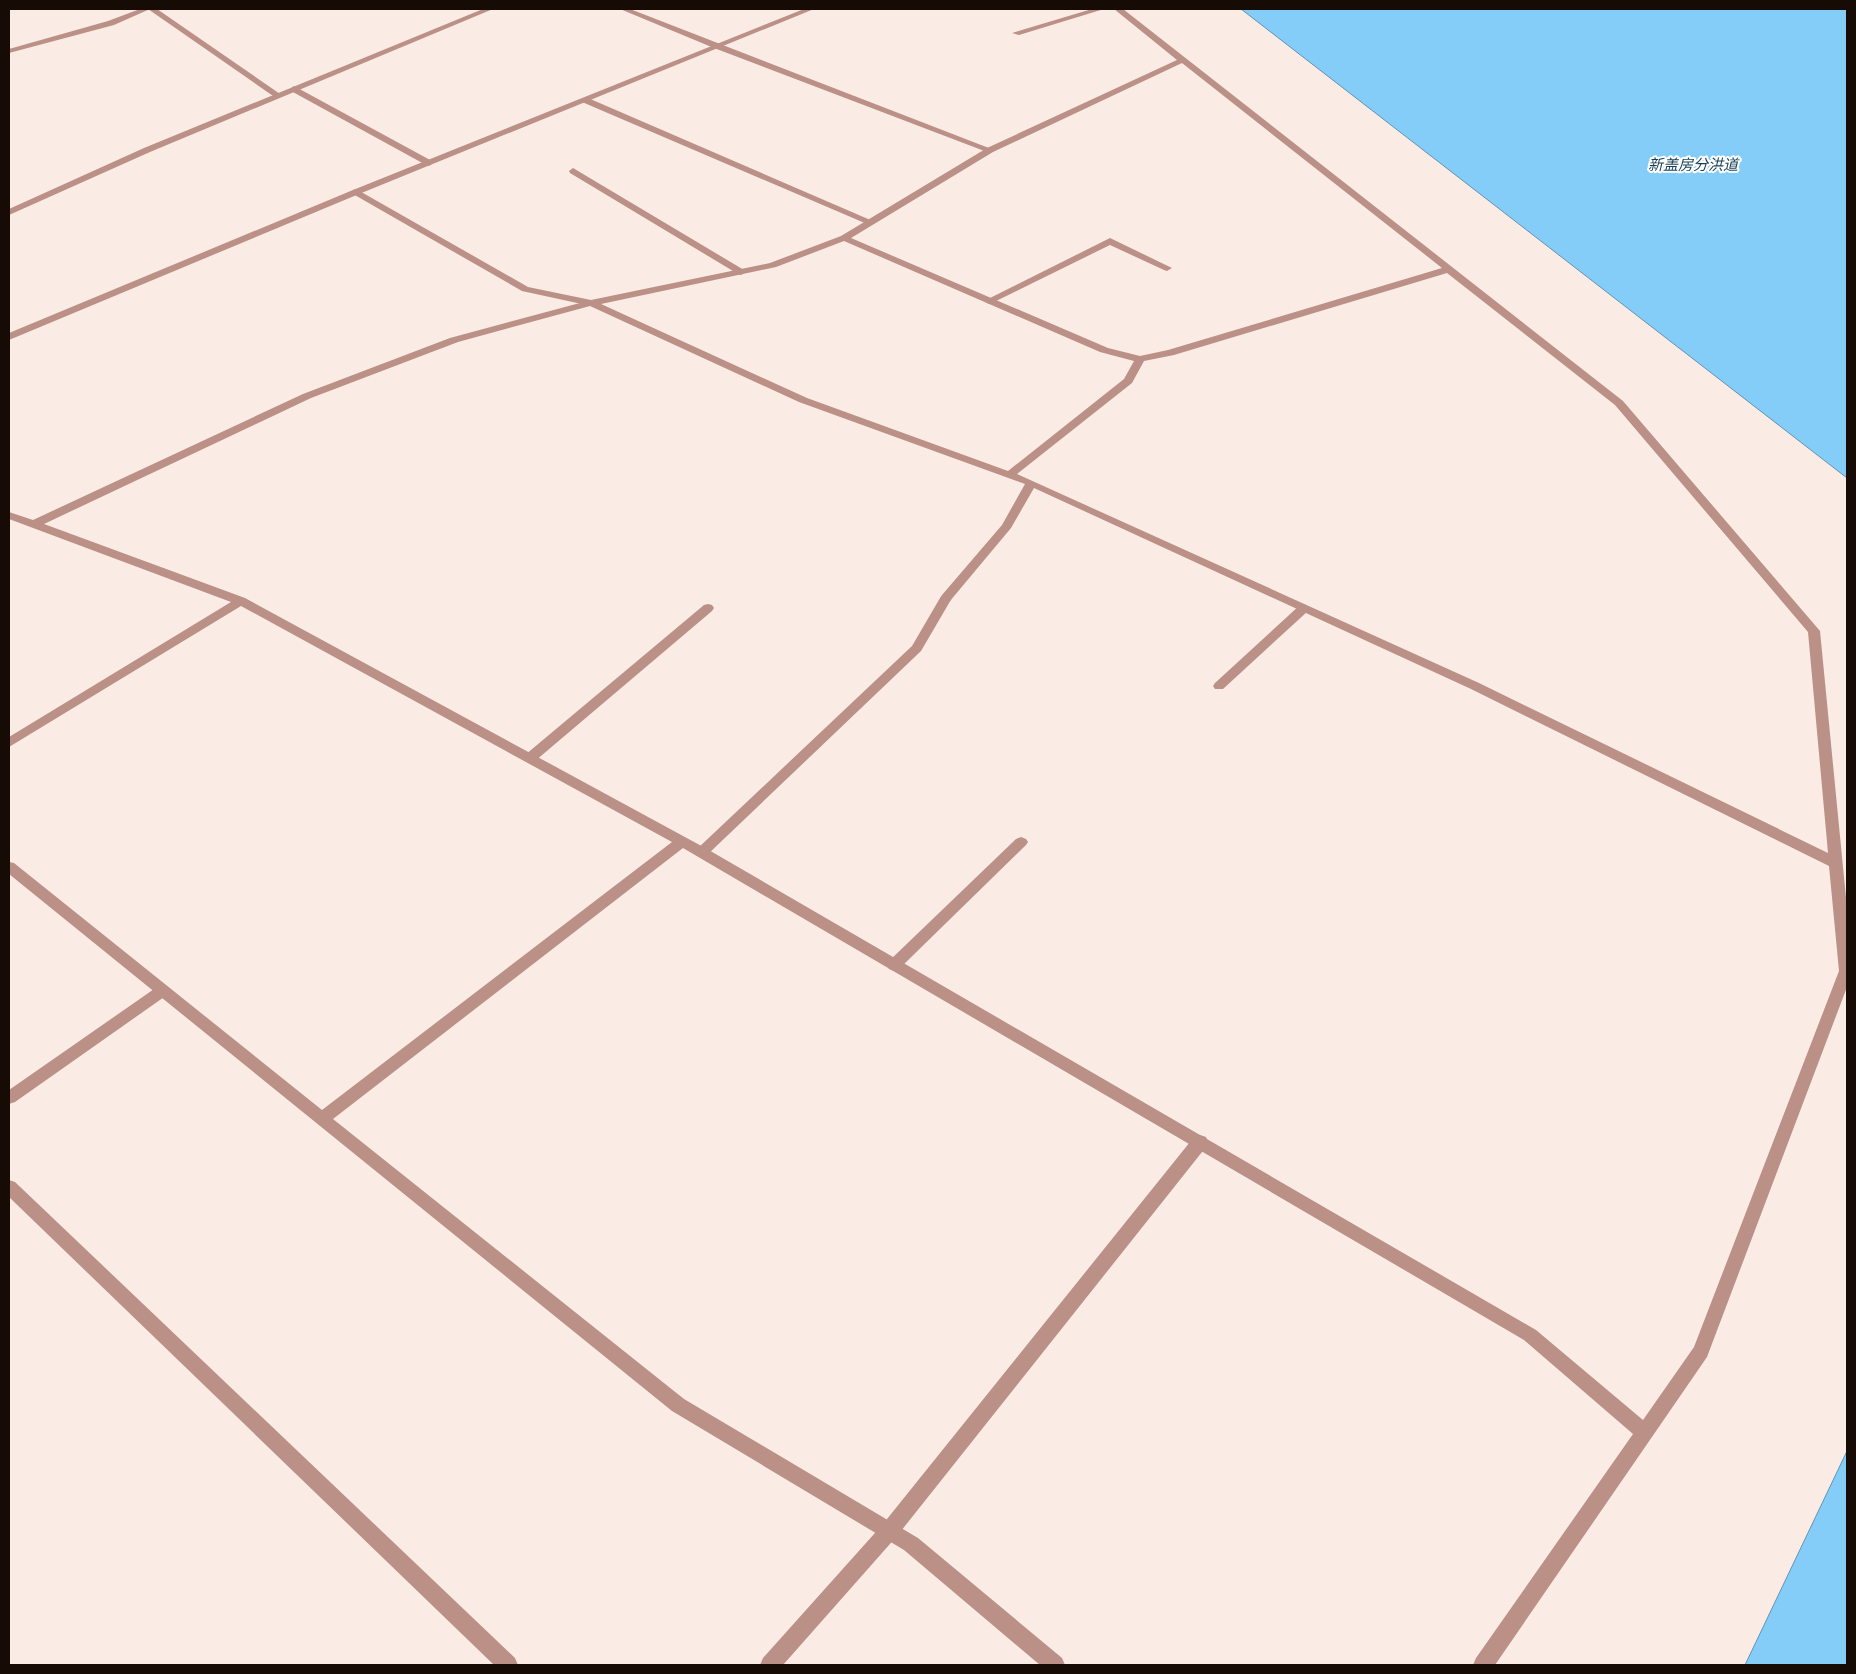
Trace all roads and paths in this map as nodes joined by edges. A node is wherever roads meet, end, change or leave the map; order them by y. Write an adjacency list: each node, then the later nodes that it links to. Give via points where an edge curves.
1 (146, 9): 10 (street, via 111,23)
2 (152, 9): 13 (street)
3 (489, 9): 12 (street)
4 (624, 9): 9 (street)
5 (810, 9): 9 (street)
6 (1100, 9): 8 (street)
7 (1118, 9): 11 (street)
8 (1016, 33)
9 (717, 46): 14 (street); 15 (street)
10 (9, 51)
11 (1183, 60): 15 (street); 23 (street)
12 (294, 89): 13 (street); 16 (street)
13 (279, 96): 19 (street)
14 (585, 100): 16 (street); 20 (street)
15 (990, 150): 20 (street)
16 (428, 163): 18 (street)
17 (573, 171): 24 (street)
18 (356, 192): 26 (street, via 525,289); 27 (street)
19 (9, 212)
20 (870, 222): 21 (street)
21 (844, 238): 24 (street, via 773,265); 25 (street)
22 (1167, 268): 25 (street, via 1110,241)
23 (1449, 269): 28 (street, via 1170,353); 42 (street, via 1619,403 1814,631)
24 (741, 272): 26 (street)
25 (989, 300): 28 (street, via 1104,350)
26 (591, 303): 29 (street, via 803,400); 32 (street, via 454,340 307,396)
27 (9, 337)
28 (1140, 359): 29 (street, via 1128,381)
29 (1009, 475): 30 (street)
30 (1031, 484): 35 (street); 41 (street, via 1007,526 946,598 917,648)
31 (9, 514): 32 (street)
32 (34, 524): 33 (street)
33 (241, 601): 37 (street); 38 (street)
34 (708, 608): 38 (street)
35 (1304, 608): 36 (street); 42 (street, via 1475,686)
36 (1219, 686)
37 (9, 743)
38 (530, 758): 39 (street)
39 (682, 841): 41 (street); 47 (street)
40 (1021, 842): 44 (street)
41 (702, 852): 44 (street)
42 (1836, 863): 50 (street, via 1846,971 1701,1350)
43 (9, 867): 45 (street)
44 (894, 965): 48 (street)
45 (162, 991): 46 (street); 47 (street)
46 (9, 1098)
47 (321, 1119): 51 (street, via 678,1405)
48 (1200, 1142): 50 (street, via 1530,1335); 51 (street)
49 (9, 1187): 52 (street)
50 (1644, 1432): 55 (street)
51 (890, 1530): 53 (street); 54 (street, via 912,1544)
52 (508, 1665)
53 (770, 1665)
54 (1055, 1665)
55 (1483, 1665)

